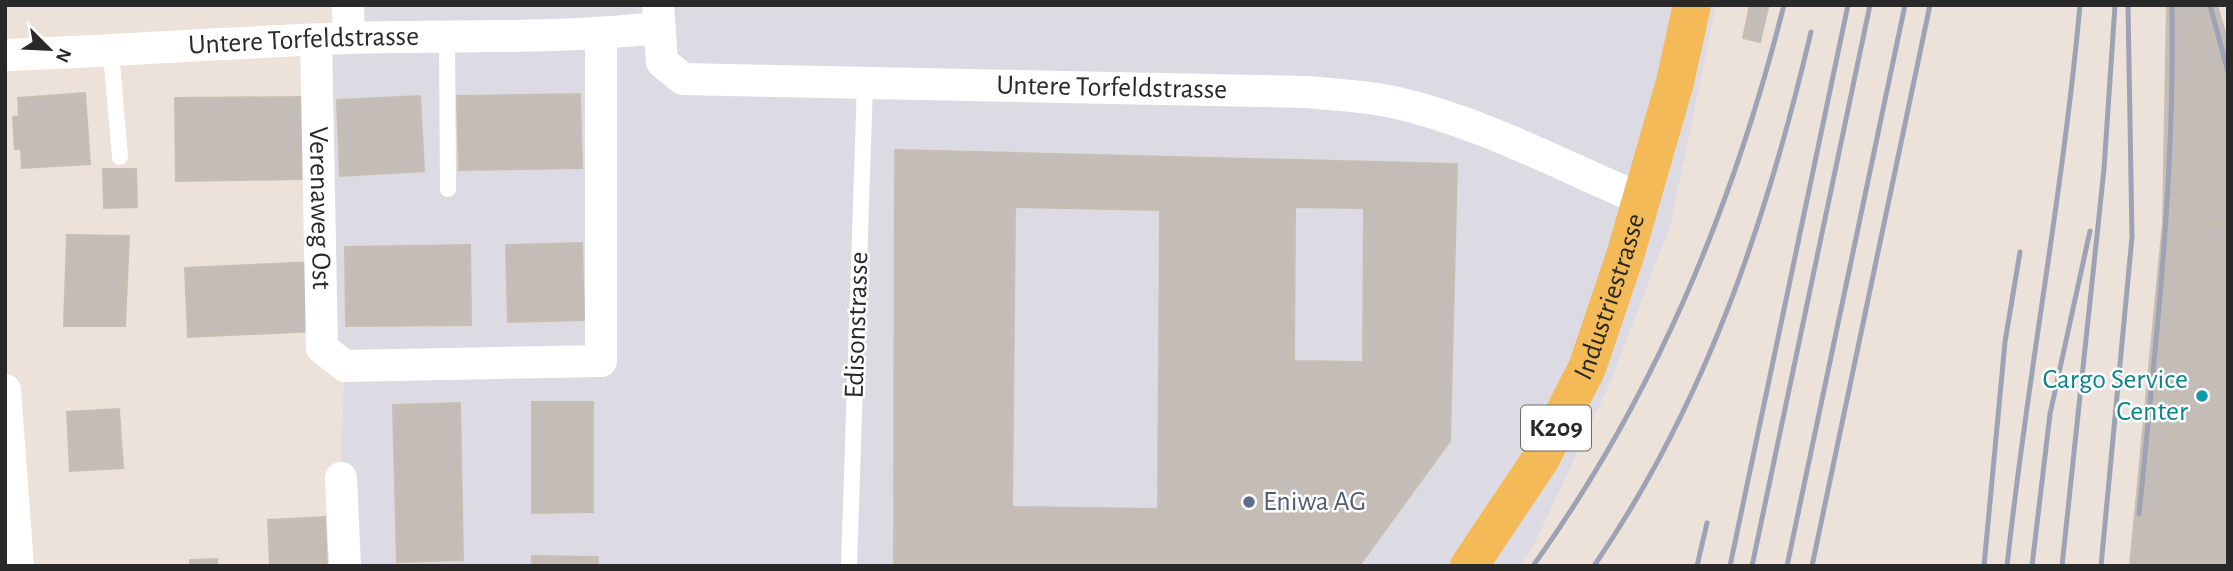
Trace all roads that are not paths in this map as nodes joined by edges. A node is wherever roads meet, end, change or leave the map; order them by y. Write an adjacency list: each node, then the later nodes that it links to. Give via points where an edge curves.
1 (348, 5): 6 (street)
2 (1692, 5): 13 (main road, Industriestrasse / K209)
3 (658, 16): 4 (street, Untere Torfeldstrasse); 10 (street, Untere Torfeldstrasse, via 662,62 683,79)
4 (601, 34): 5 (street, Untere Torfeldstrasse); 7 (street, Verenaweg Ost, via 601,361 345,366 322,348)
5 (447, 37): 6 (street, Untere Torfeldstrasse); 12 (lane)
6 (349, 38): 7 (street, Untere Torfeldstrasse)
7 (316, 40): 8 (street, Untere Torfeldstrasse)
8 (111, 53): 9 (street, Untere Torfeldstrasse); 11 (lane)
9 (5, 55)
10 (865, 83): 13 (street, Untere Torfeldstrasse, via 1308,92 1360,97 1473,128); 18 (lane, Edisonstrasse)
11 (120, 157)
12 (448, 189)
13 (1641, 199): 19 (main road, Industriestrasse / K209, via 1587,368 1540,460)
14 (5, 390): 16 (street)
15 (341, 478): 17 (street)
16 (18, 566)
17 (345, 566)
18 (849, 566)
19 (1469, 566)

